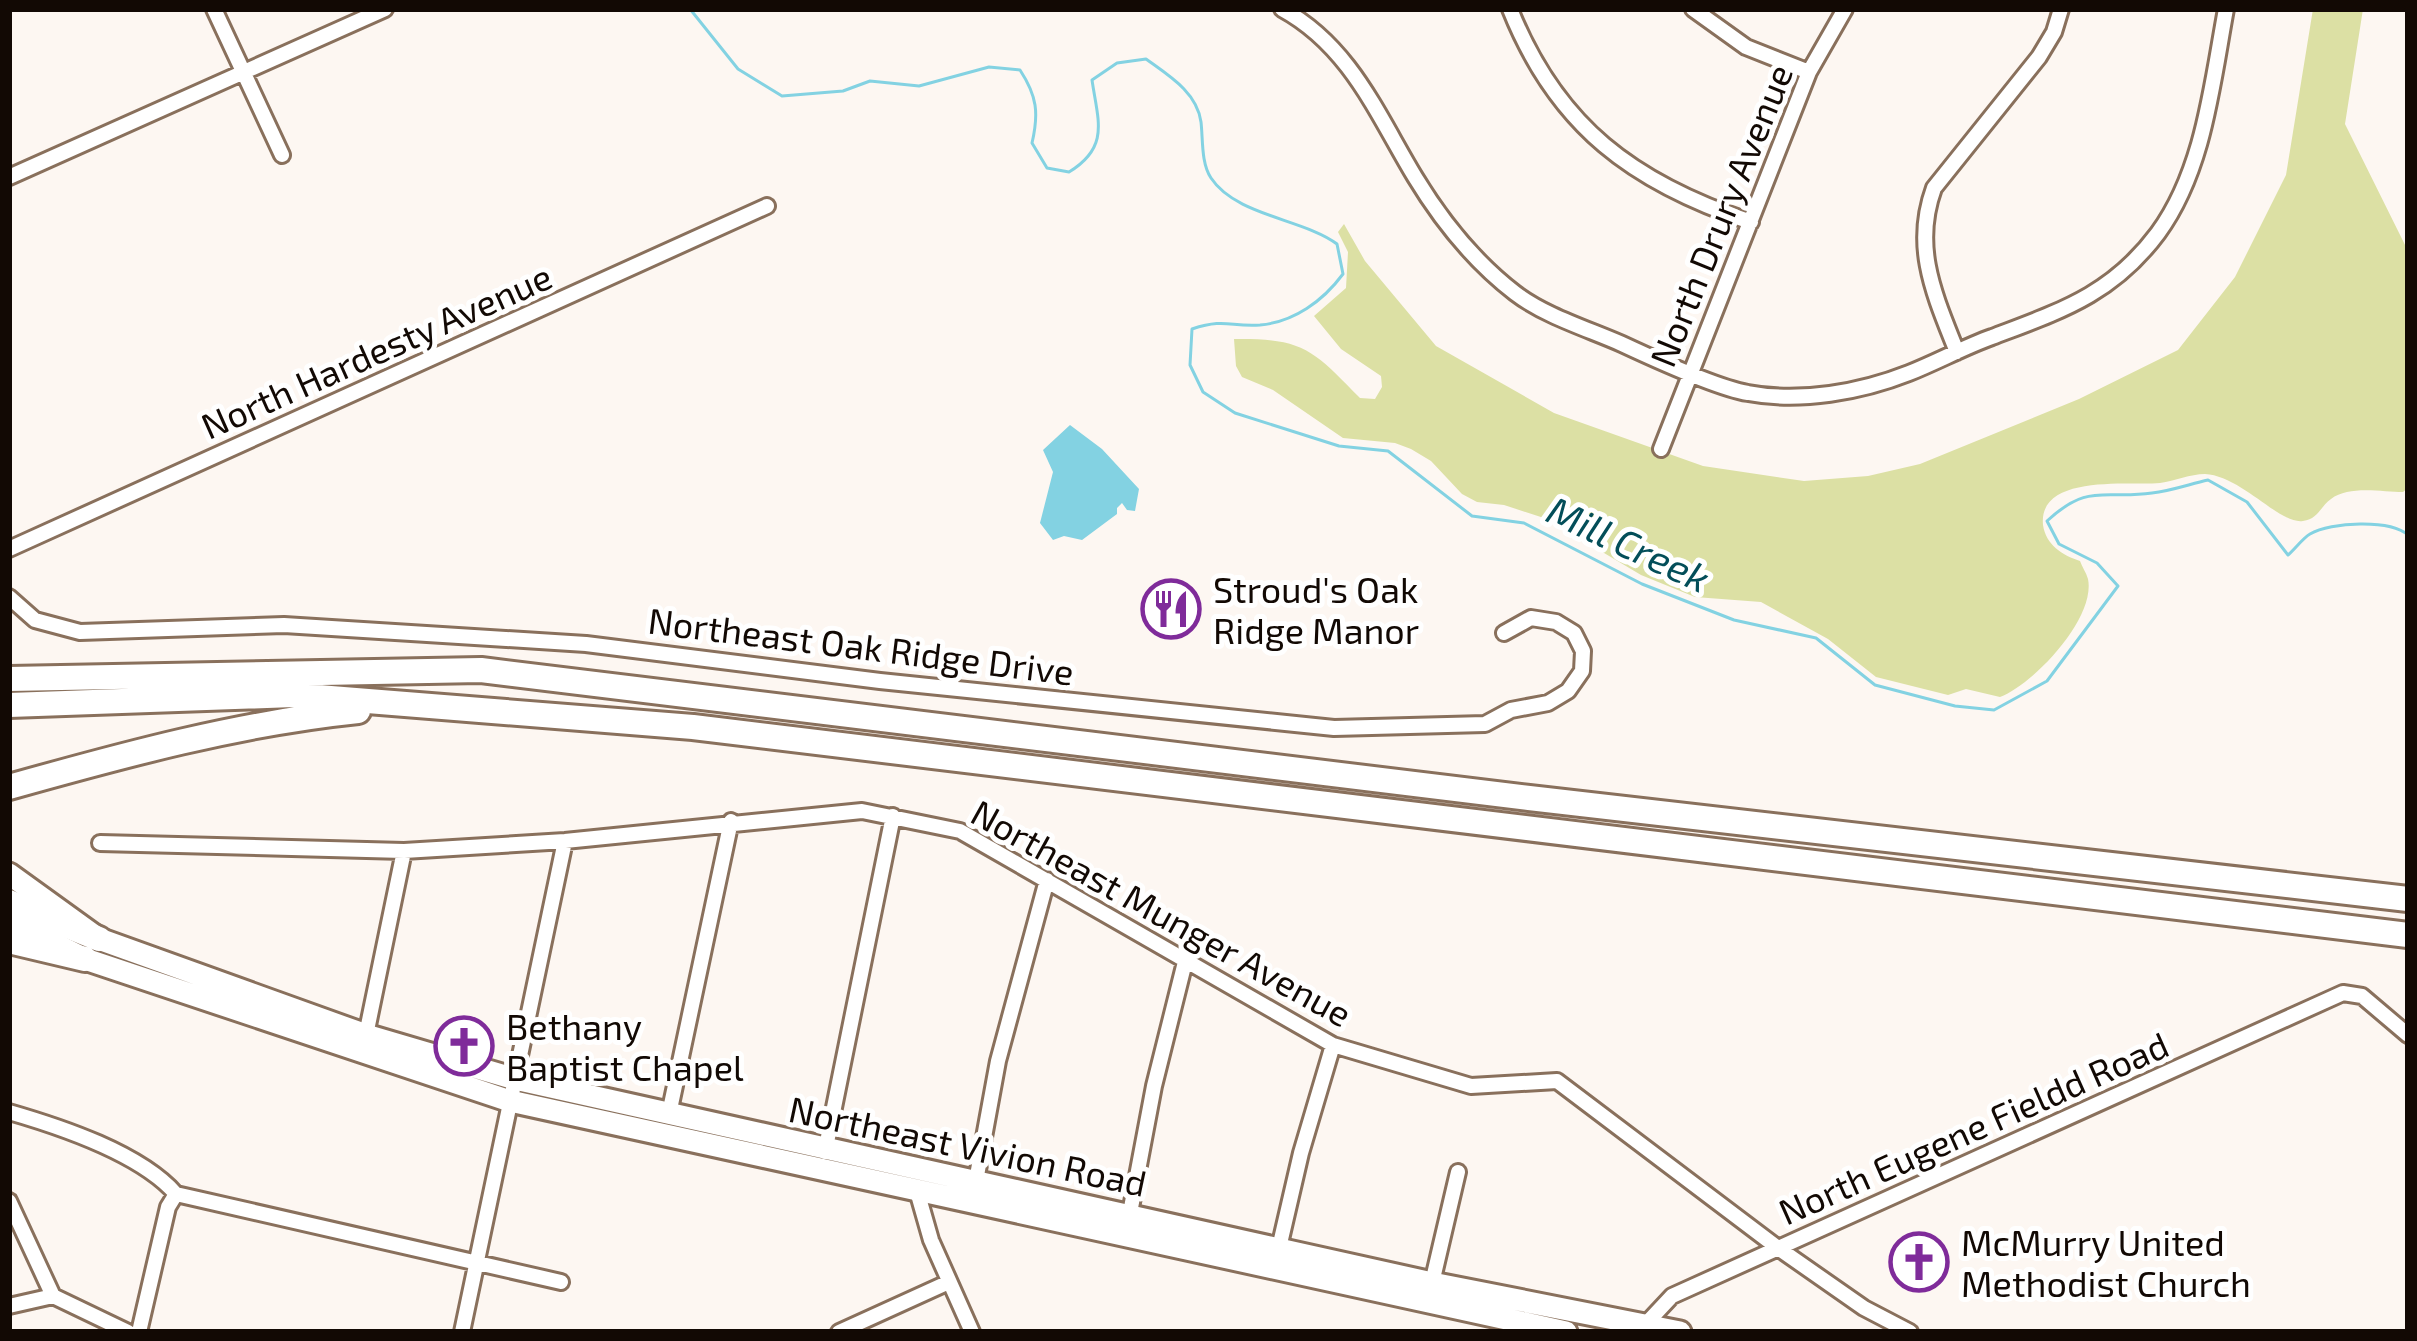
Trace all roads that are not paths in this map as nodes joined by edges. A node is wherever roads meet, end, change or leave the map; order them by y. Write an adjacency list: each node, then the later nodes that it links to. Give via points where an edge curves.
1 (214, 9): 9 (street)
2 (385, 9): 9 (street)
3 (1282, 9): 16 (street, via 1344,58 1436,209 1504,284)
4 (1510, 9): 14 (street, via 1552,89 1604,146 1676,195)
5 (1693, 9): 10 (street, via 1730,38)
6 (1845, 9): 10 (street, North Drury Avenue)
7 (2061, 9): 15 (street, via 2048,45 1928,203 1924,259)
8 (2226, 9): 15 (street, via 2195,157 2157,234 2087,299)
9 (243, 72): 11 (street); 12 (street)
10 (1809, 72): 14 (street, North Drury Avenue)
11 (282, 155)
12 (9, 178)
13 (767, 206): 18 (street, North Hardesty Avenue)
14 (1751, 222): 16 (street, North Drury Avenue)
15 (1957, 352): 16 (street, via 1875,384 1808,396 1747,393)
16 (1689, 371): 17 (street, North Drury Avenue)
17 (1661, 449)
18 (9, 549)
19 (9, 597): 20 (street, Northeast Oak Ridge Drive, via 34,620 64,631 284,625 586,644 1334,728 1485,724 1548,703 1582,671 1574,633 1556,622 1531,618)
20 (1504, 633)
21 (9, 679): 32 (highway, via 481,670)
22 (9, 704): 23 (highway, via 293,695)
23 (417, 705): 24 (highway, via 304,716); 35 (highway, via 717,730)
24 (9, 787)
25 (893, 816): 26 (street, Northeast Munger Avenue); 31 (street, Northeast Munger Avenue, via 960,831); 45 (street)
26 (731, 821): 27 (street, Northeast Munger Avenue); 44 (street)
27 (565, 841): 29 (street, Northeast Munger Avenue); 42 (street)
28 (100, 843): 29 (street, Northeast Munger Avenue)
29 (404, 850): 39 (street)
30 (9, 874): 37 (main road, Northeast Vivion Road)
31 (1047, 880): 38 (street, Northeast Munger Avenue); 48 (street, via 998,1061)
32 (2408, 899)
33 (9, 902): 37 (highway)
34 (9, 921): 37 (main road, Northeast Vivion Road)
35 (2408, 935)
36 (9, 940): 37 (highway)
37 (92, 949): 39 (main road, Northeast Vivion Road); 42 (main road, Northeast Vivion Road)
38 (1186, 958): 41 (street, Northeast Munger Avenue); 52 (street)
39 (366, 1035): 42 (main road, Northeast Vivion Road)
40 (2408, 1036): 54 (street, North Eugene Fieldd Road, via 2362,997 2343,993)
41 (1333, 1045): 53 (street); 54 (street, Northeast Munger Avenue, via 1471,1085 1557,1082)
42 (513, 1090): 44 (main road, Northeast Vivion Road); 46 (main road, Northeast Vivion Road); 55 (street)
43 (9, 1112): 50 (street, via 134,1162)
44 (668, 1114): 45 (main road, Northeast Vivion Road)
45 (826, 1147): 46 (street); 48 (main road, Northeast Vivion Road)
46 (822, 1170): 49 (main road, Northeast Vivion Road)
47 (1458, 1172): 58 (street)
48 (976, 1181): 52 (main road, Northeast Vivion Road)
49 (917, 1191): 57 (street); 67 (main road, Northeast Vivion Road)
50 (176, 1194): 55 (street); 63 (street)
51 (9, 1201): 59 (street)
52 (1130, 1213): 53 (main road, Northeast Vivion Road)
53 (1279, 1248): 58 (main road, Northeast Vivion Road)
54 (1778, 1248): 61 (street, North Eugene Fieldd Road, via 1672,1296); 69 (street, Northeast Munger Avenue)
55 (477, 1261): 56 (street); 64 (street)
56 (562, 1282)
57 (949, 1282): 65 (street); 66 (street)
58 (1432, 1283): 61 (main road, Northeast Vivion Road)
59 (53, 1296): 60 (street); 62 (street)
60 (9, 1306)
61 (1643, 1328): 68 (main road, Northeast Vivion Road)
62 (128, 1332)
63 (139, 1332)
64 (462, 1332)
65 (839, 1332)
66 (972, 1332)
67 (1566, 1332)
68 (1680, 1332)
69 (1910, 1332)

